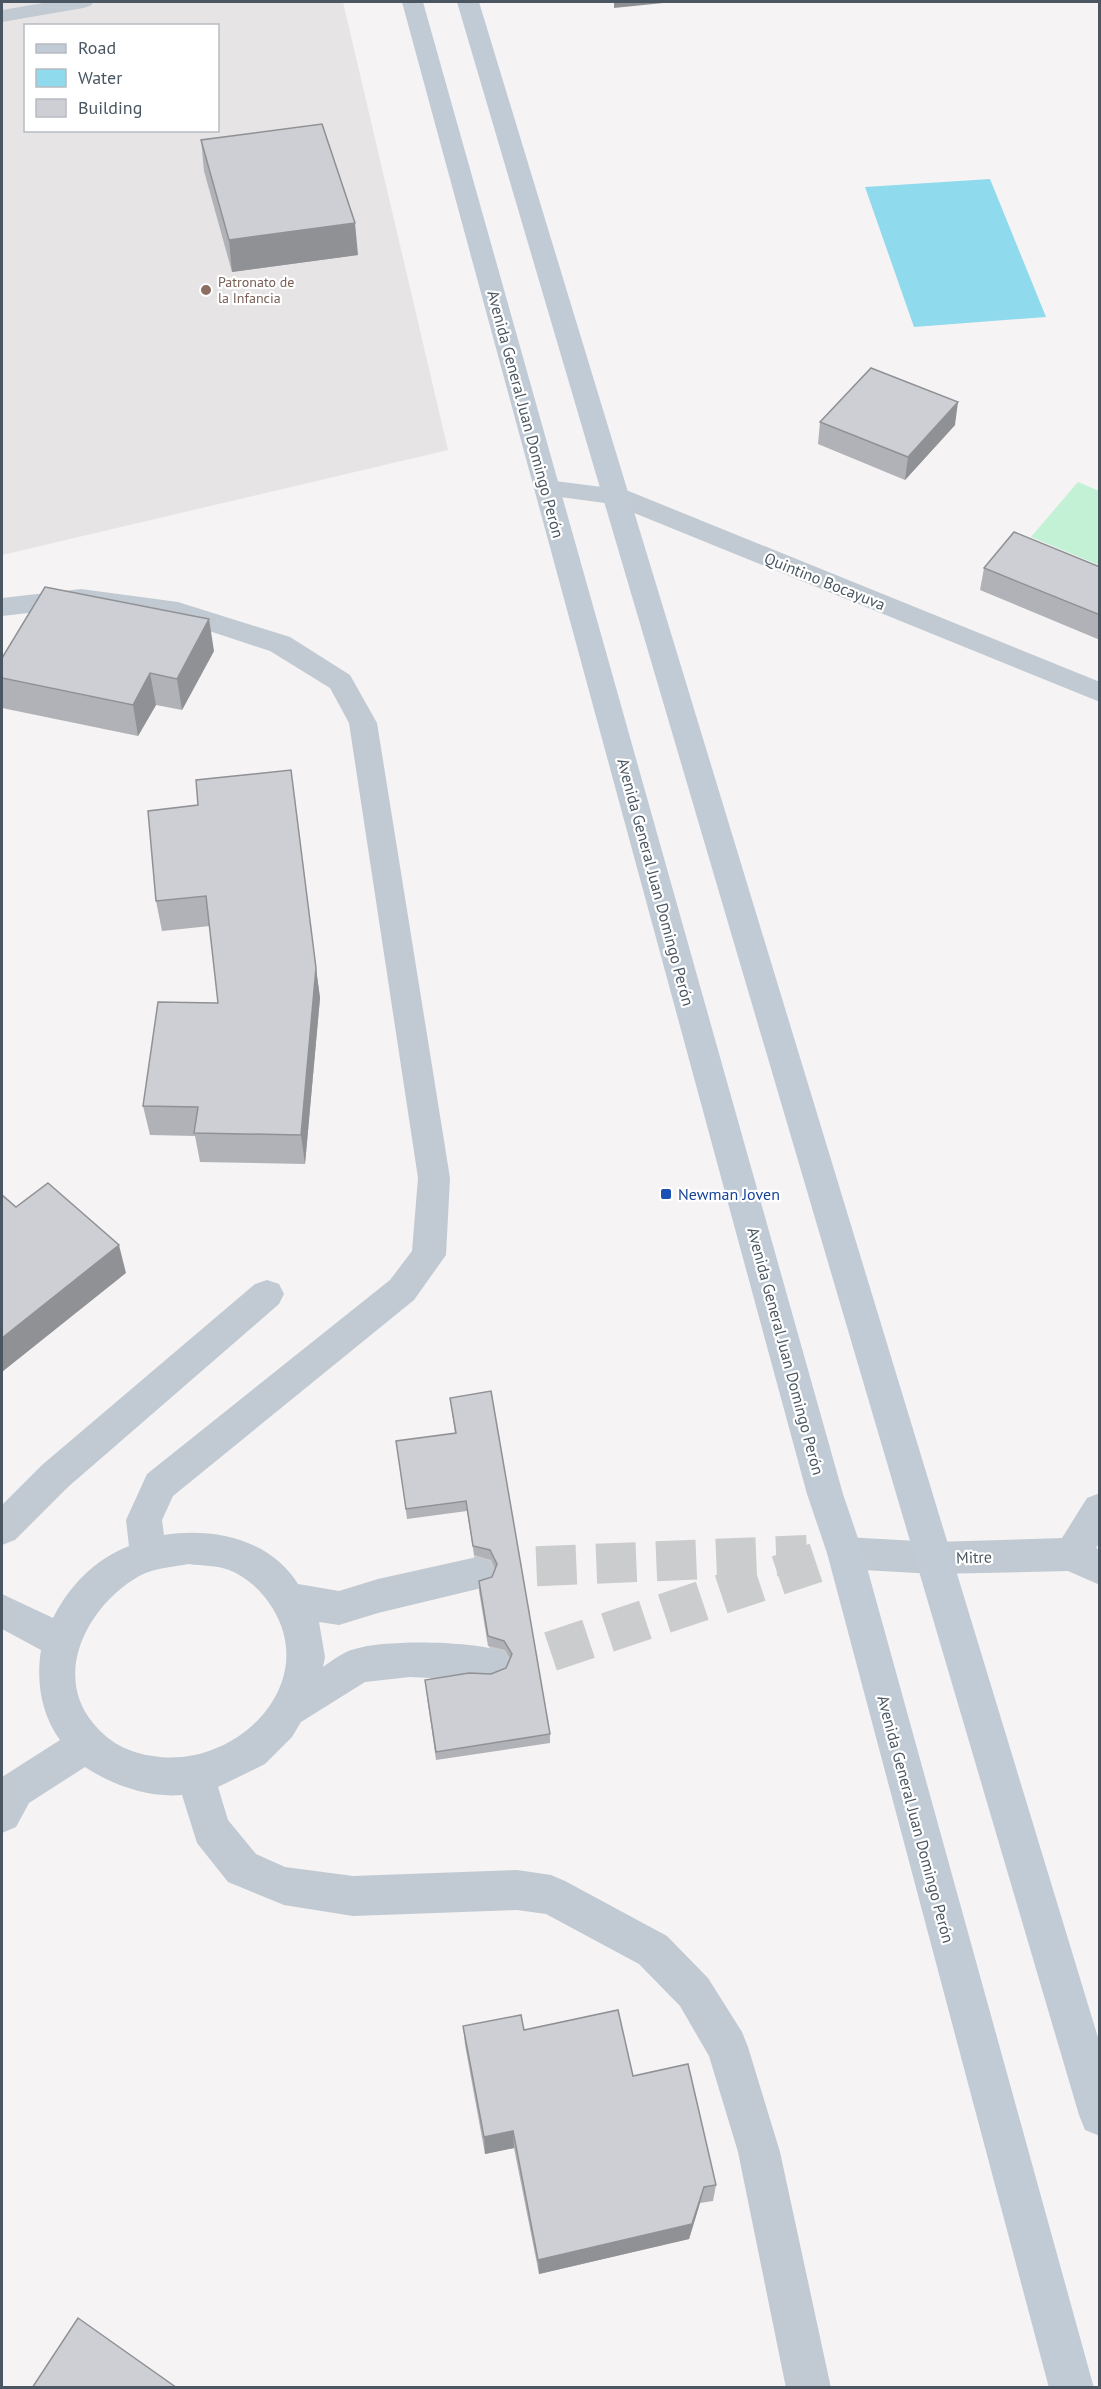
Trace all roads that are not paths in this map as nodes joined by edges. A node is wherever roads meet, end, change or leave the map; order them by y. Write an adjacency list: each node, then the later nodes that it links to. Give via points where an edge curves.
1 (83, 2): 4 (street)
2 (412, 2): 5 (main road, Avenida General Juan Domingo Perón)
3 (468, 2): 6 (main road)
4 (2, 16)
5 (547, 488): 6 (street, Quintino Bocayuva); 12 (main road, Avenida General Juan Domingo Perón, via 825,1494)
6 (617, 496): 8 (street, Quintino Bocayuva); 14 (main road)
7 (2, 607): 13 (street, via 81,598 178,611 280,644 340,682 363,723 434,1178 429,1255 402,1290 160,1485 144,1520)
8 (1100, 693)
9 (267, 1294): 11 (street, via 56,1476)
10 (1100, 1509): 15 (street)
11 (2, 1529)
12 (845, 1553): 14 (street, Mitre); 27 (main road, Avenida General Juan Domingo Perón)
13 (148, 1555): 17 (street, via 189,1548 230,1553 266,1571); 19 (street, via 110,1574 80,1604)
14 (935, 1558): 15 (street, Mitre); 25 (main road)
15 (1086, 1561)
16 (477, 1574): 17 (street, via 339,1608)
17 (291, 1600): 21 (street, via 305,1635 305,1672)
18 (2, 1611): 19 (street)
19 (61, 1641): 22 (street, via 57,1681 66,1716)
20 (491, 1664): 21 (street, via 410,1660 358,1665)
21 (292, 1708): 23 (street, via 268,1739 235,1763)
22 (86, 1745): 23 (street, via 118,1766 155,1777); 24 (street, via 15,1790)
23 (196, 1776): 26 (street, via 211,1830 242,1868 284,1886 353,1896 517,1890 551,1895 653,1950 694,1992 727,2047 759,2152)
24 (2, 1814)
25 (1100, 2115)
26 (809, 2388)
27 (1072, 2388)

